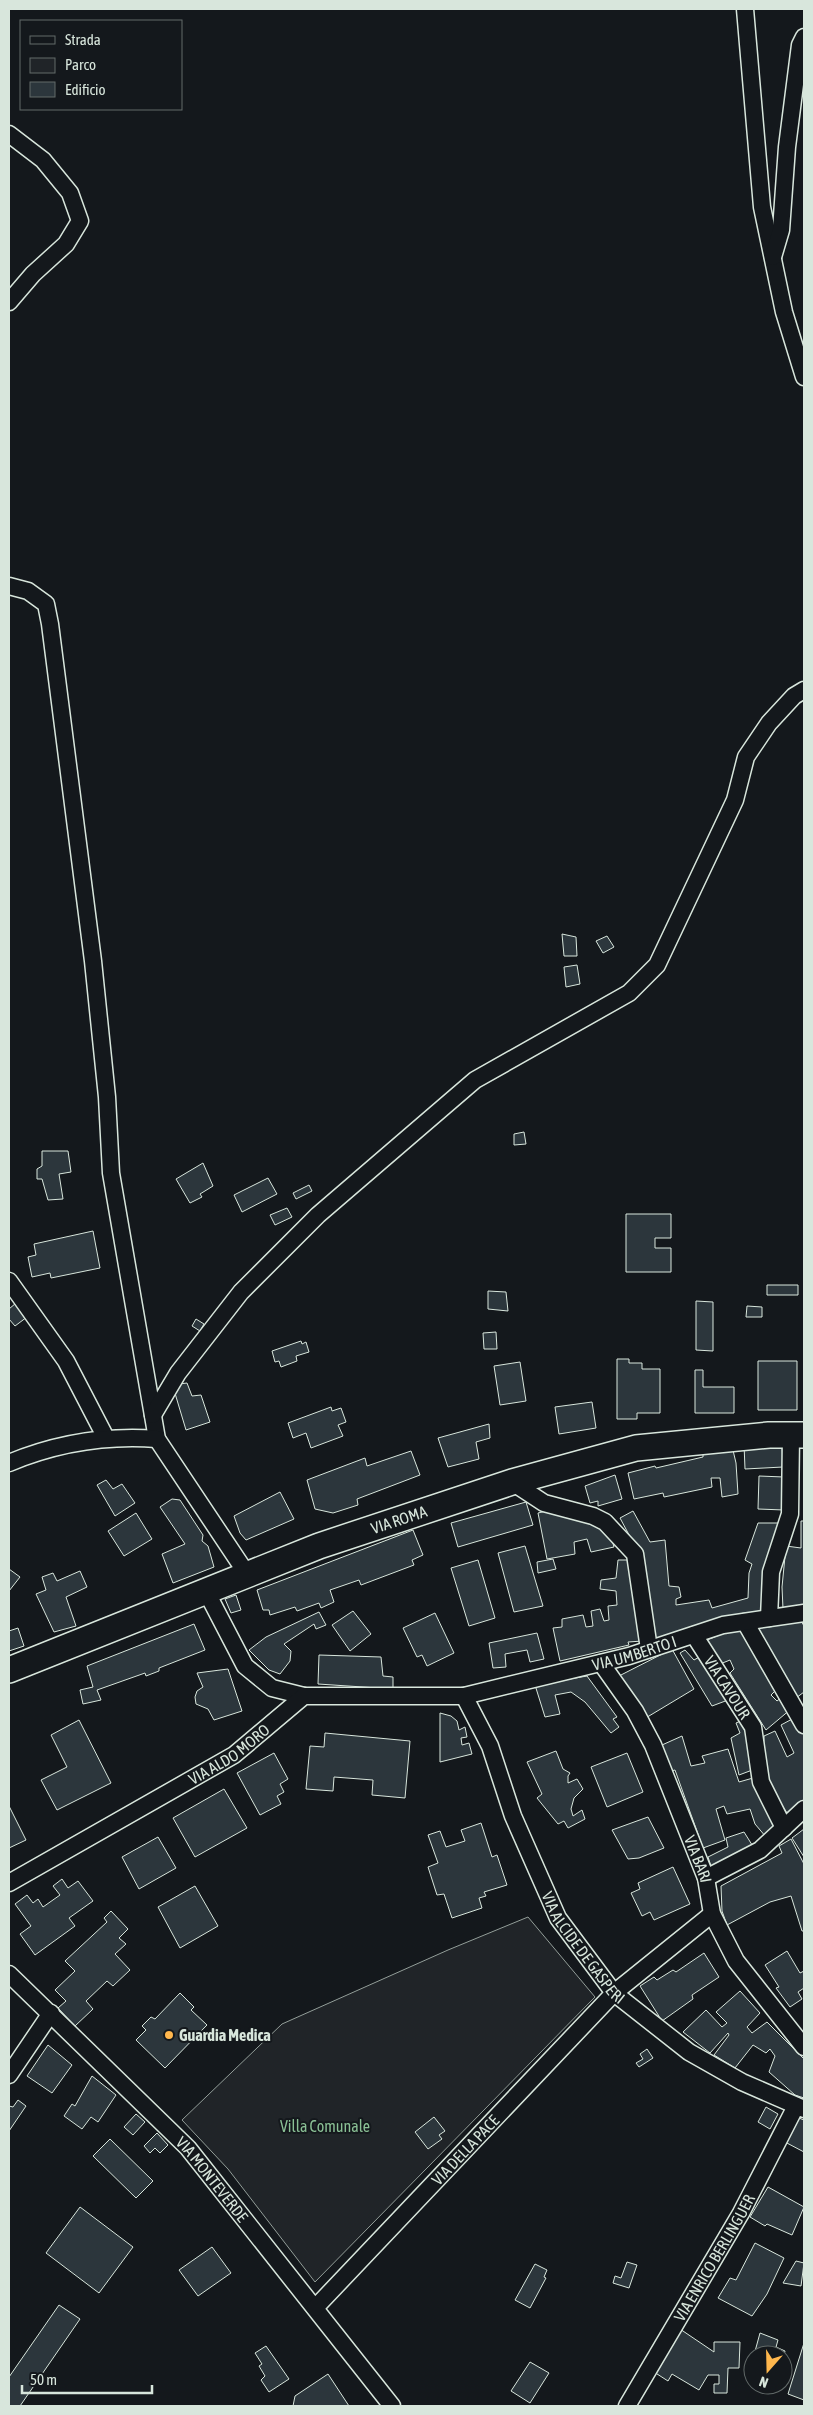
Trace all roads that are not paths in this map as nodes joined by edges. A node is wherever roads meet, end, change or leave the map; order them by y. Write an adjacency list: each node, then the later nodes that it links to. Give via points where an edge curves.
1 (745, 9): 4 (street, via 762,207)
2 (804, 37): 4 (street, via 800,45 787,147 781,230)
3 (9, 134): 5 (street, via 42,160 70,193 80,221 66,244 33,274)
4 (773, 259): 6 (street, via 784,312)
5 (9, 302)
6 (804, 377)
7 (9, 586): 10 (street, via 28,591 46,604 50,624 94,961 108,1097 111,1173)
8 (804, 690): 10 (street, via 794,696 769,724 746,757 735,800 657,965 629,993 475,1080 318,1215 241,1292 178,1374)
9 (9, 1281): 12 (street, via 66,1361)
10 (153, 1415): 13 (street)
11 (798, 1435): 15 (main road, VIA ROMA, via 636,1448); 19 (street, via 790,1514 771,1572)
12 (106, 1438): 13 (street); 14 (street, via 36,1452)
13 (157, 1439): 16 (street)
14 (9, 1463)
15 (512, 1482): 16 (main road, VIA ROMA, via 319,1546); 22 (street, via 544,1503 605,1522 634,1554)
16 (247, 1574): 17 (main road, VIA ROMA)
17 (206, 1591): 24 (main road, VIA ROMA); 25 (street, via 244,1666 272,1688)
18 (802, 1616): 19 (street, VIA UMBERTO I)
19 (770, 1618): 20 (street, VIA UMBERTO I)
20 (745, 1622): 21 (street, VIA UMBERTO I, via 722,1625); 27 (street)
21 (694, 1635): 22 (street, VIA UMBERTO I); 29 (street, VIA CAVOUR, via 753,1727 761,1782)
22 (650, 1649): 23 (street, VIA UMBERTO I)
23 (601, 1664): 26 (street, VIA UMBERTO I); 30 (street, VIA BARI, via 635,1711 653,1746)
24 (9, 1670)
25 (304, 1696): 26 (street); 31 (street, VIA ALDO MORO, via 234,1755)
26 (464, 1696): 34 (street, VIA ALCIDE DE GASPERI, via 490,1746 513,1816 558,1918)
27 (804, 1725)
28 (803, 1812): 29 (street)
29 (784, 1828): 30 (street, via 760,1850)
30 (706, 1878): 32 (street, VIA BARI)
31 (9, 1883)
32 (712, 1914): 34 (street, VIA DELLA PACE); 36 (street, VIA BARI, via 736,1961)
33 (9, 1974): 35 (street, VIA MONTEVERDE)
34 (614, 1993): 38 (street, VIA ALCIDE DE GASPERI, via 688,2052 742,2082); 39 (street, VIA DELLA PACE)
35 (51, 2013): 37 (street); 39 (street, VIA MONTEVERDE, via 188,2148)
36 (804, 2047)
37 (9, 2075)
38 (800, 2108): 41 (street, VIA ENRICO BERLINGUER)
39 (315, 2308): 40 (street, VIA MONTEVERDE)
40 (392, 2406)
41 (628, 2406)

